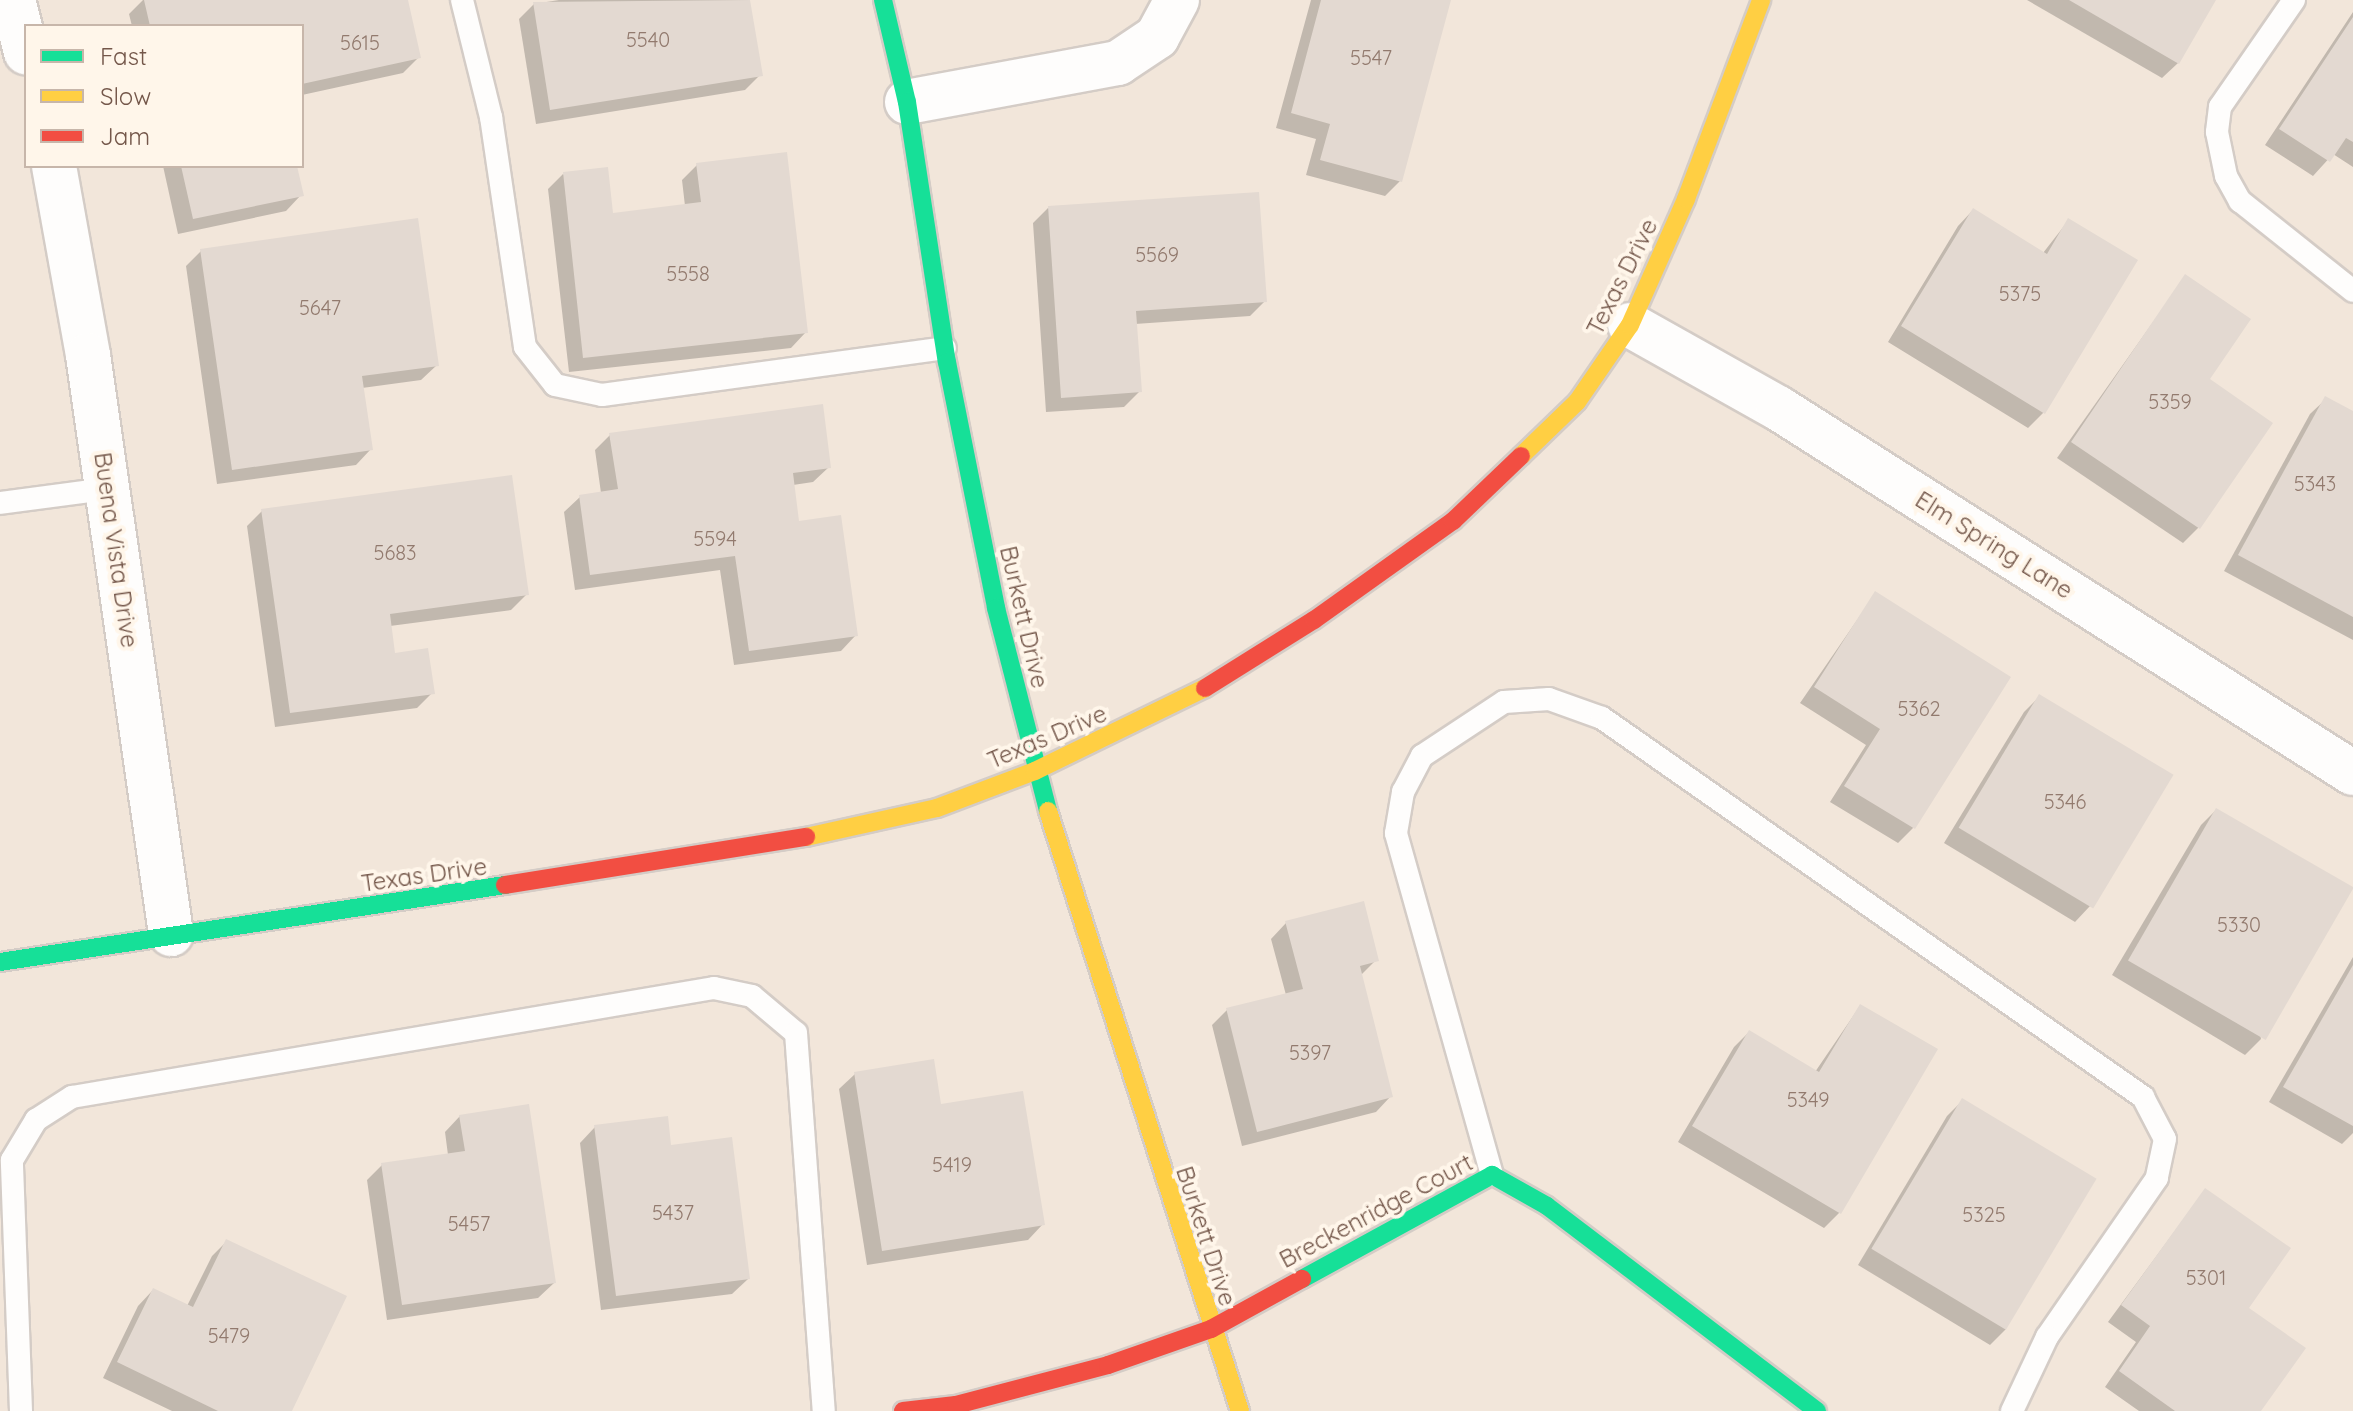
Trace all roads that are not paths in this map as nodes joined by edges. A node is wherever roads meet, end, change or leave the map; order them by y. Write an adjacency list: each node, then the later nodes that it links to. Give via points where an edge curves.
1 (13, 0): 7 (street)
2 (462, 0): 12 (lane, via 491,117 525,347 555,385 602,395)
3 (883, 0): 8 (street, Burkett Drive)
4 (1177, 0): 8 (street, via 1157,37 1118,63)
5 (1761, 0): 11 (street, Texas Drive, via 1686,199)
6 (2294, 0): 10 (lane, via 2220,107 2217,132 2226,176 2240,201)
7 (24, 44)
8 (907, 102): 12 (street, Burkett Drive)
9 (54, 168): 13 (street, Buena Vista Drive)
10 (2353, 291)
11 (1630, 325): 15 (street, Texas Drive, via 1577,402 1453,521 1314,620 1174,707); 16 (street, Elm Spring Lane, via 1778,408)
12 (945, 348): 15 (street, Burkett Drive, via 996,608)
13 (107, 489): 14 (lane); 17 (street, Buena Vista Drive)
14 (0, 503)
15 (1035, 771): 17 (street, Texas Drive, via 937,808 777,844 618,872); 20 (street, Burkett Drive)
16 (2353, 773)
17 (171, 934): 18 (street, Texas Drive)
18 (0, 962)
19 (1492, 1175): 20 (street, Breckenridge Court); 25 (street, Breckenridge Court, via 1547,1206); 26 (lane, via 1396,833 1403,792 1422,756 1504,702 1549,699 1602,718 2143,1097 2165,1139 2157,1178 2047,1337)
20 (1211, 1329): 23 (street, Breckenridge Court, via 1108,1365 956,1405); 24 (street, Burkett Drive)
21 (21, 1411): 22 (lane, via 12,1160 36,1120 72,1097 714,988 752,996 796,1033)
22 (824, 1411)
23 (903, 1411)
24 (1240, 1411)
25 (1817, 1411)
26 (2012, 1411)

